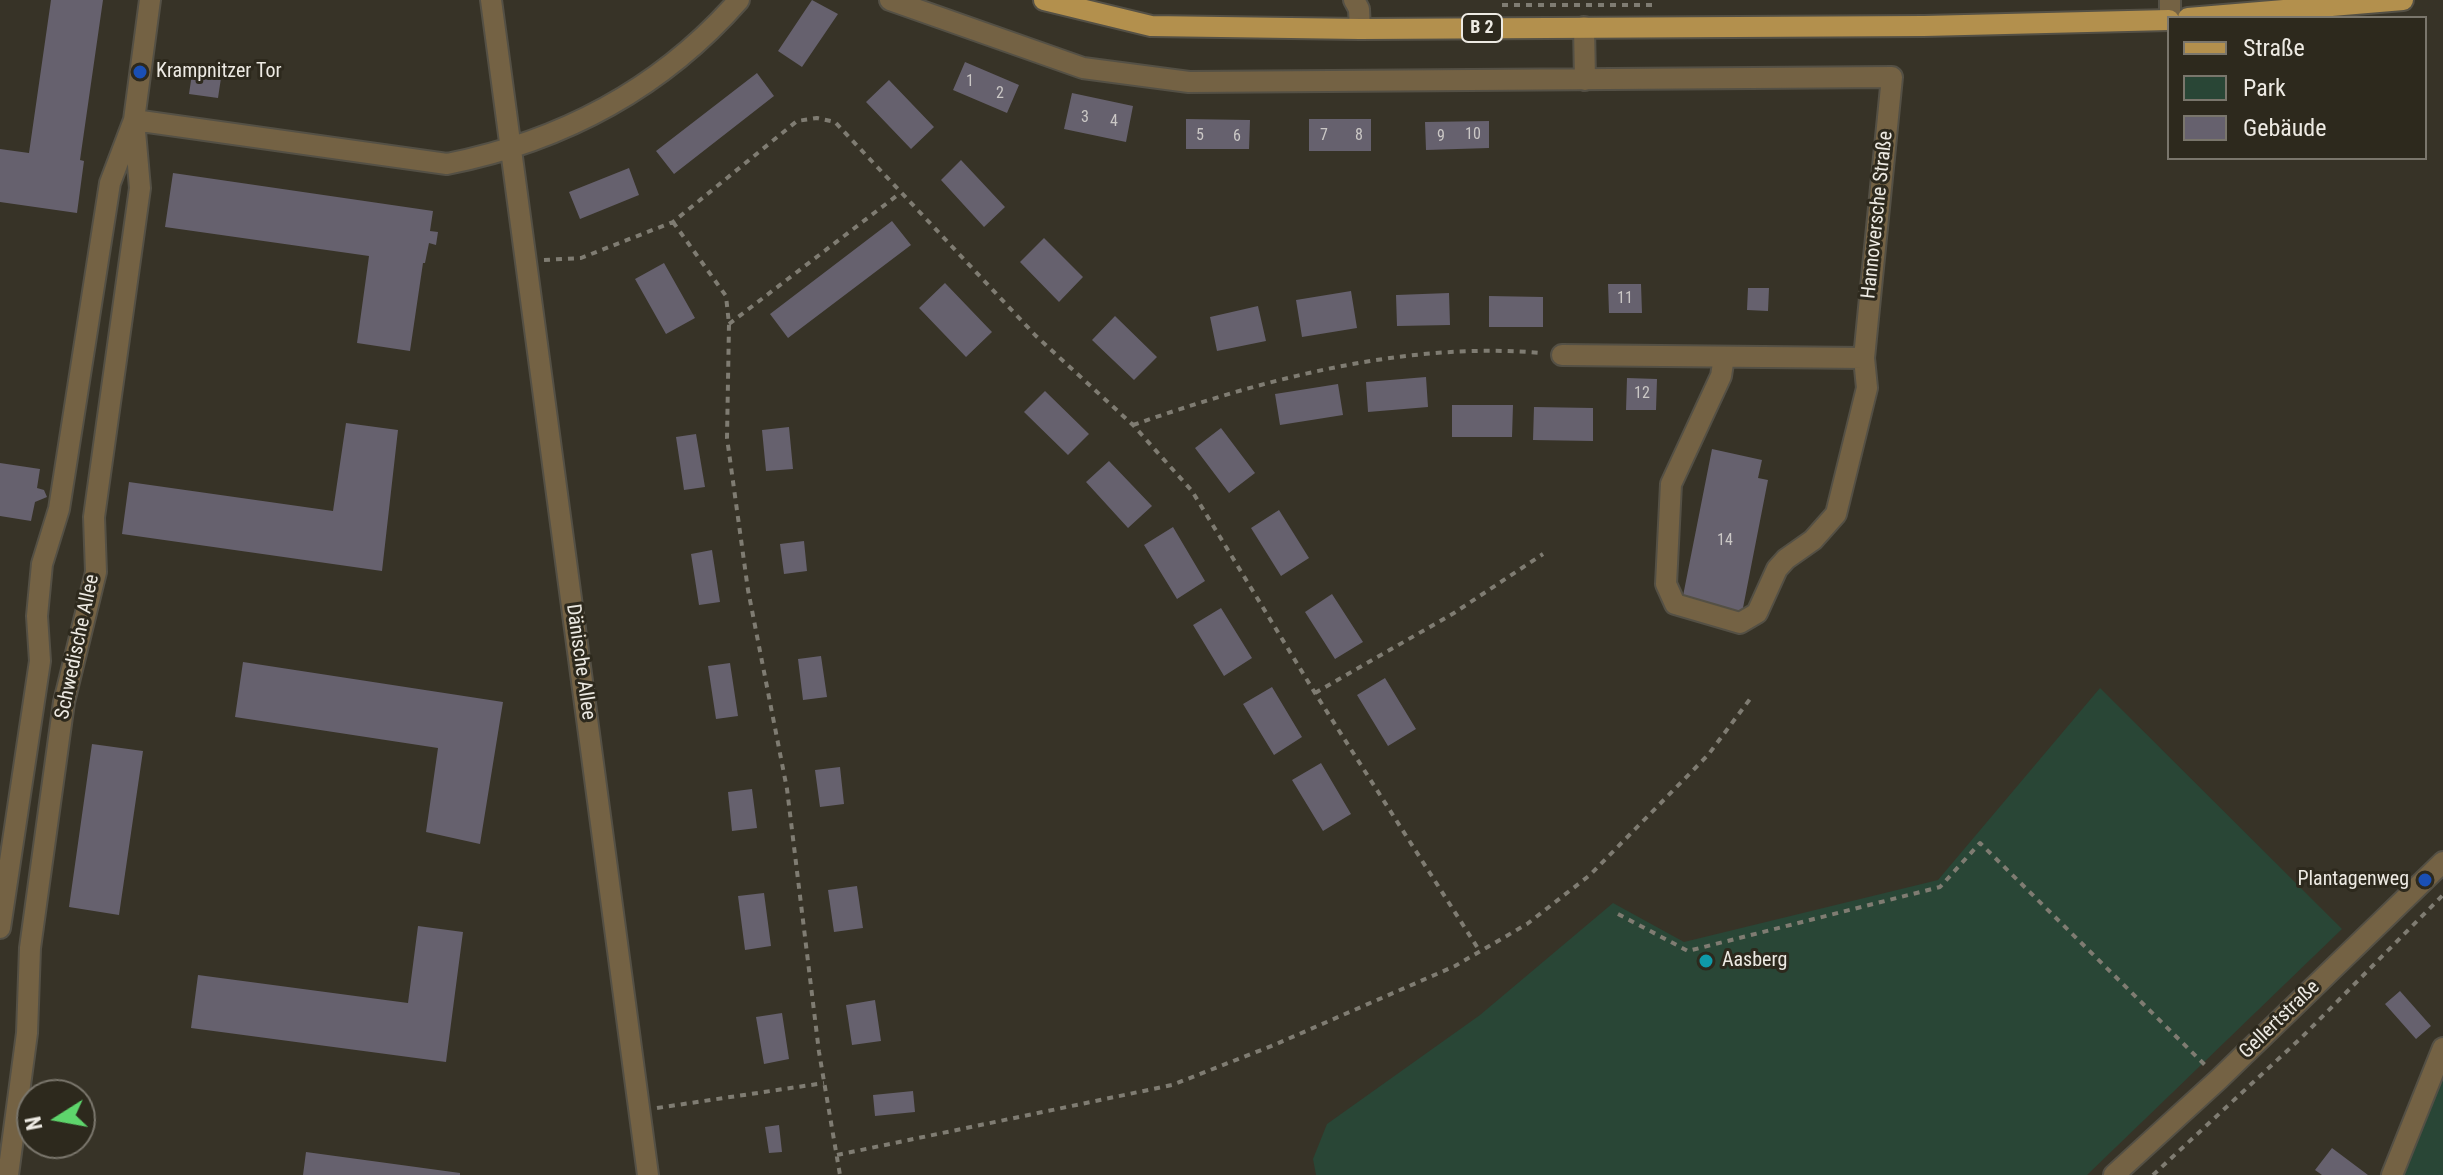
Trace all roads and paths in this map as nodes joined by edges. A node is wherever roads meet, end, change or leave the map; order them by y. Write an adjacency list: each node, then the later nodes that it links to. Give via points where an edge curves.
1 (150, 0): 13 (street, Schwedische Allee)
2 (491, 0): 14 (street, Dänische Allee)
3 (739, 0): 14 (street, via 683,56 622,100)
4 (890, 0): 12 (street, Hannoversche Straße, via 1083,68 1189,82)
5 (1044, 0): 11 (main road, B 2, via 1151,26)
6 (1354, 0): 11 (street)
7 (2403, 0): 8 (main road)
8 (2212, 16)
9 (2167, 19): 10 (main road, B 2)
10 (1584, 27): 11 (main road, B 2); 12 (street)
11 (1360, 29)
12 (1585, 80): 21 (street, Hannoversche Straße, via 1892,77)
13 (134, 120): 14 (street, via 447,164); 29 (street, Schwedische Allee, via 110,183 59,509 42,564 40,661); 36 (street, Schwedische Allee, via 140,188 94,517 96,572 64,702 30,948 27,1033)
14 (510, 150): 17 (street, Dänische Allee)
15 (899, 194): 16 (path, via 835,122 817,118 797,121); 18 (path); 22 (path, via 1036,336)
16 (673, 222): 17 (path, via 581,258); 18 (path, via 726,296)
17 (528, 262): 34 (street, Dänische Allee)
18 (729, 324): 33 (path, via 727,438 748,590 787,789)
19 (1562, 355): 20 (street); 22 (path, via 1508,350 1393,358 1246,389)
20 (1724, 357): 21 (street); 21 (street, via 1721,376 1671,484 1666,584 1675,604 1740,623 1757,613 1786,559 1830,525 1836,514 1867,388)
21 (1864, 358)
22 (1133, 425): 24 (path, via 1192,491)
23 (1543, 554): 24 (path, via 1454,613)
24 (1315, 693): 30 (path)
25 (1753, 695): 30 (path, via 1708,755 1590,875 1527,924)
26 (2443, 862): 32 (street, Gellertstraße)
27 (2443, 895): 40 (path, via 2301,1038)
28 (1618, 914): 32 (path, via 1688,951 1940,887 1980,843)
29 (0, 928)
30 (1479, 950): 35 (path, via 1455,966 1172,1085)
31 (2443, 1048): 41 (street)
32 (2219, 1079): 39 (street, Gellertstraße)
33 (824, 1083): 34 (path); 35 (path)
34 (639, 1111): 37 (street, Dänische Allee)
35 (837, 1155): 38 (path)
36 (8, 1175)
37 (648, 1175)
38 (840, 1175)
39 (2114, 1175)
40 (2153, 1175)
41 (2392, 1175)

